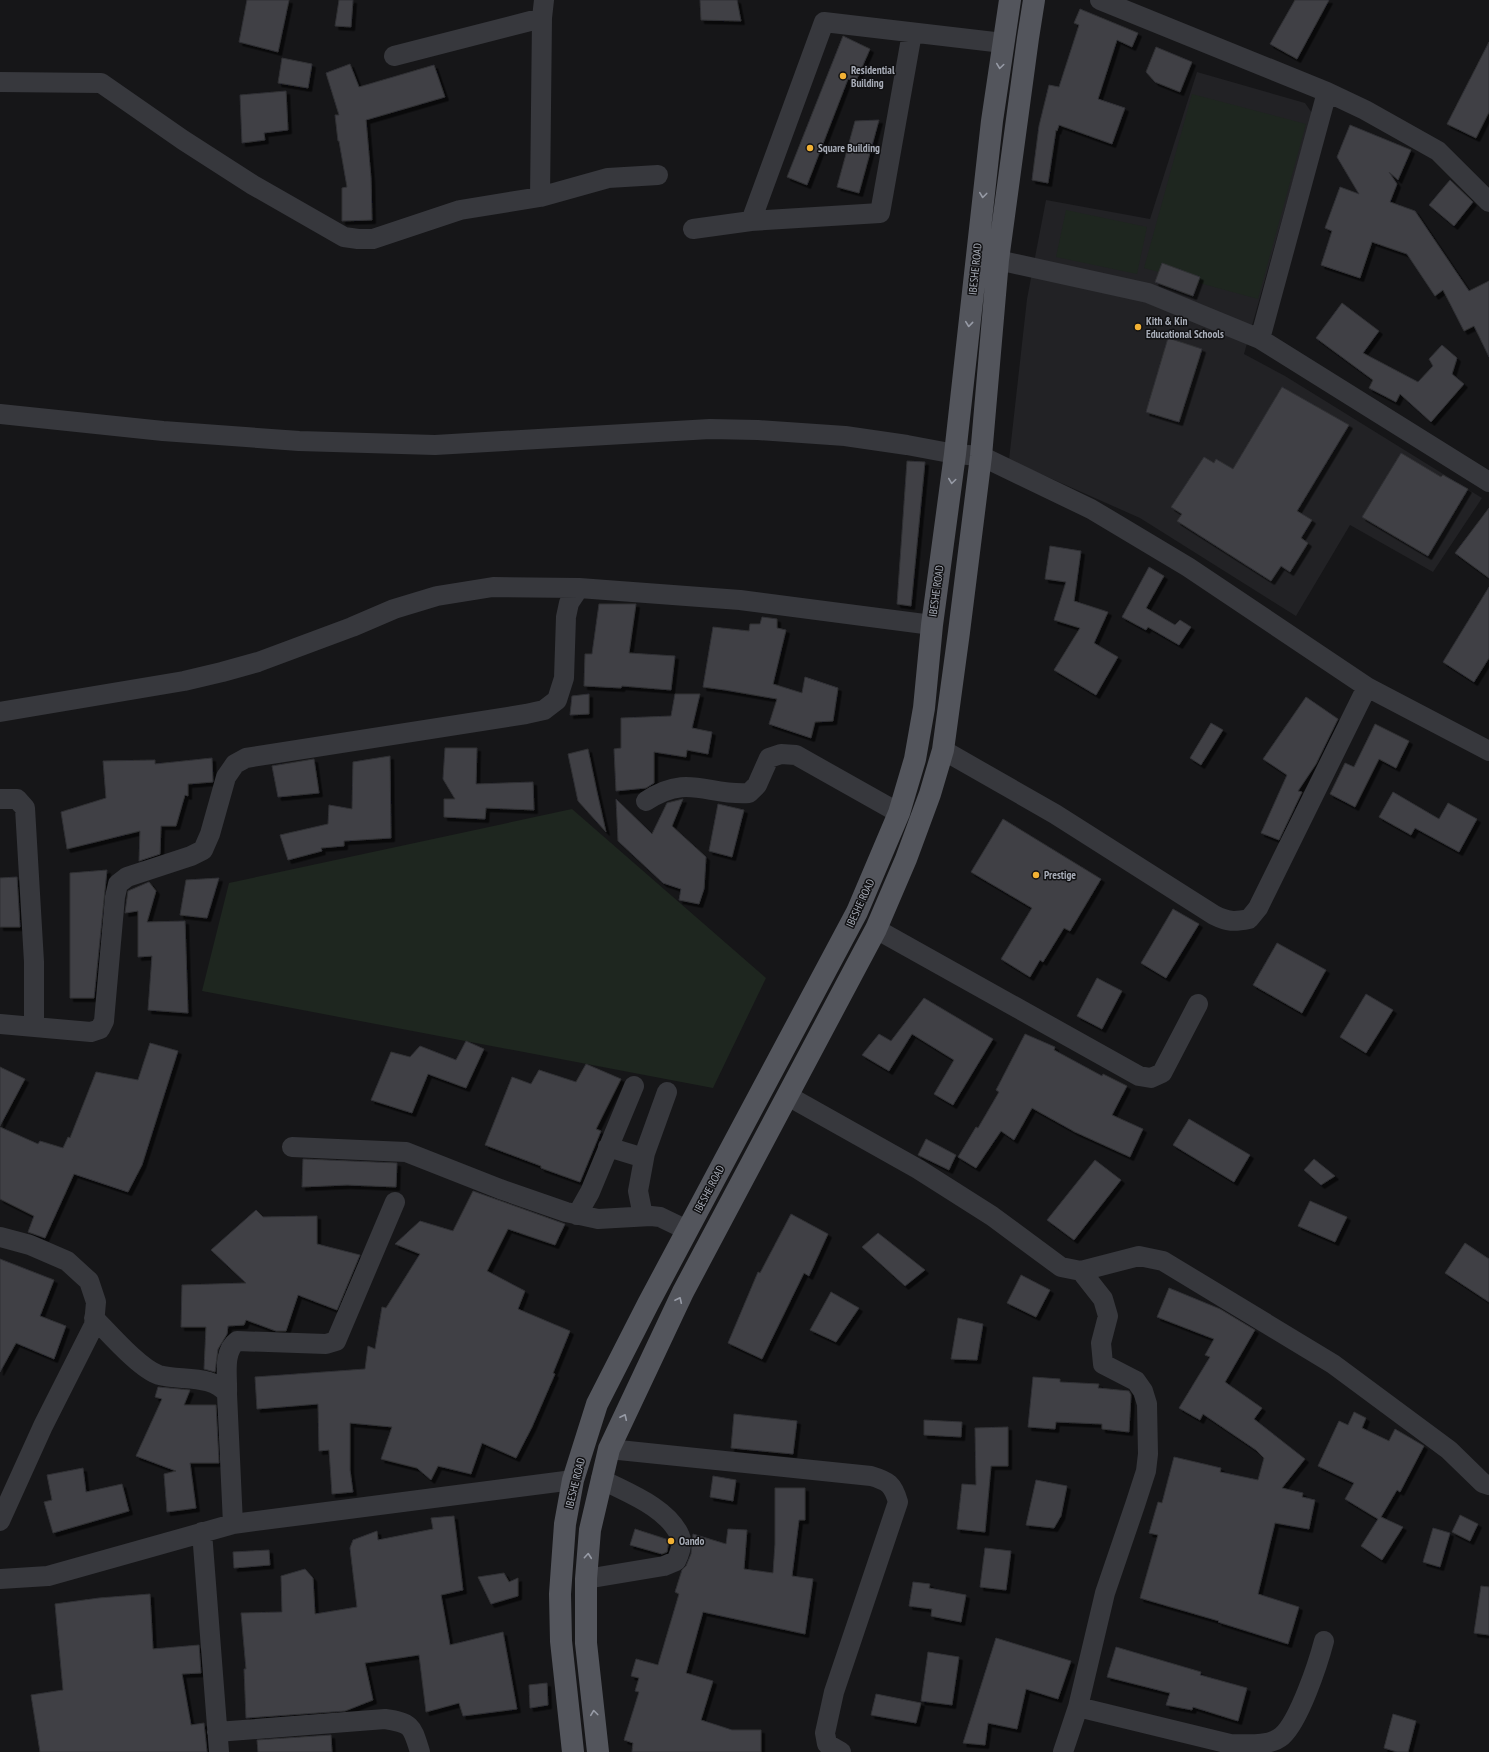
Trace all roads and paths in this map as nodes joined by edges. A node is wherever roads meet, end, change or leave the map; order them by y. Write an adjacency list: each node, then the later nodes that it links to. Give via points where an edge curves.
1 (1010, 0): 6 (main road, IBESHE ROAD)
2 (1034, 0): 15 (main road, IBESHE ROAD)
3 (1100, 0): 9 (street)
4 (543, 9): 7 (street); 11 (street)
5 (912, 33): 6 (street); 13 (street, via 824,22); 13 (street, via 880,213)
6 (1003, 43): 18 (main road, IBESHE ROAD, one-way to 18, via 977,245)
7 (394, 56)
8 (0, 82): 11 (street, via 101,83 253,185 344,237 373,238 460,210)
9 (1327, 92): 12 (street, via 1438,151); 16 (street)
10 (658, 175): 11 (street, via 608,178)
11 (540, 197)
12 (1489, 202)
13 (751, 220): 14 (street)
14 (694, 229)
15 (998, 260): 16 (street, via 1148,293); 19 (main road, IBESHE ROAD)
16 (1260, 339): 20 (street)
17 (0, 414): 18 (street, via 163,431 299,441 435,445 710,429 758,430 845,436 907,444)
18 (955, 454): 19 (street); 22 (main road, IBESHE ROAD, one-way to 22)
19 (981, 456): 23 (street, via 1091,509 1182,563); 25 (main road, IBESHE ROAD)
20 (1489, 482)
21 (579, 588): 22 (street, via 740,600); 24 (street, via 493,587 437,596 394,609 258,662 222,672 184,681); 33 (street, via 569,603 566,617 564,678 558,700 544,710 246,758 235,764 226,777 203,850 127,877 118,884 104,1021 100,1029 91,1032)
22 (932, 625): 29 (main road, IBESHE ROAD, via 924,708 915,760)
23 (1367, 687): 25 (street, via 1258,908 1249,919 1238,921 1227,922 1214,915 1055,814); 26 (street)
24 (0, 712)
25 (943, 750): 30 (main road, IBESHE ROAD, via 922,816)
26 (1489, 751)
27 (0, 799): 33 (street, via 17,799 25,808 34,962)
28 (646, 801): 29 (street, via 660,792 682,787 700,787 737,794 749,793 757,785 769,758 781,754 796,755)
29 (899, 813): 43 (main road, IBESHE ROAD, via 857,912)
30 (876, 929): 31 (street, via 1139,1076 1151,1078 1162,1073); 36 (main road, IBESHE ROAD)
31 (1198, 1004)
32 (0, 1024): 33 (street)
33 (34, 1027)
34 (634, 1086): 38 (street)
35 (668, 1092): 39 (street)
36 (788, 1096): 45 (street, via 918,1169 992,1216 1061,1267); 48 (main road, IBESHE ROAD, one-way to 36, via 683,1292)
37 (292, 1147): 41 (street, via 406,1152 500,1189)
38 (608, 1147): 39 (street); 41 (street, via 590,1192)
39 (644, 1158): 42 (street, via 638,1191)
40 (395, 1202): 47 (street, via 336,1341 326,1344 238,1340 231,1345 228,1353)
41 (577, 1215): 42 (street, via 598,1219)
42 (643, 1216): 43 (street, via 660,1217)
43 (687, 1230): 49 (main road, IBESHE ROAD, via 597,1404)
44 (0, 1237): 46 (street, via 30,1245 67,1261 89,1281 96,1302)
45 (1081, 1271): 51 (street, via 1139,1256 1163,1261 1333,1364 1449,1450 1483,1483); 58 (street, via 1103,1299 1108,1316 1101,1343 1103,1364 1136,1381 1143,1391 1147,1404 1148,1448 1146,1471 1104,1593)
46 (94, 1318): 47 (street, via 140,1363 158,1374 209,1382 223,1388); 52 (street, via 94,1324 42,1426)
47 (228, 1394): 53 (street)
48 (609, 1449): 50 (main road, IBESHE ROAD); 65 (street, via 871,1476 883,1480 894,1488 898,1502 834,1692 825,1733 827,1744)
49 (573, 1480): 53 (street); 63 (main road, IBESHE ROAD, via 565,1524 560,1594 561,1641)
50 (601, 1480): 56 (main road, IBESHE ROAD, one-way to 50, via 590,1530); 56 (street, via 645,1502 667,1519 680,1535 682,1548 676,1561 664,1566)
51 (1489, 1484)
52 (0, 1522)
53 (233, 1524): 54 (street)
54 (202, 1532): 55 (street, via 48,1576); 59 (street)
55 (0, 1579)
56 (586, 1579): 64 (main road, IBESHE ROAD, one-way to 56, via 586,1643)
57 (1324, 1641): 60 (street, via 1297,1712 1281,1737)
58 (1078, 1707): 60 (street); 66 (street)
59 (217, 1732): 61 (street); 62 (street, via 386,1719 404,1722 413,1730)
60 (1235, 1748)
61 (219, 1752)
62 (420, 1752)
63 (573, 1752)
64 (598, 1752)
65 (841, 1752)
66 (1063, 1752)

